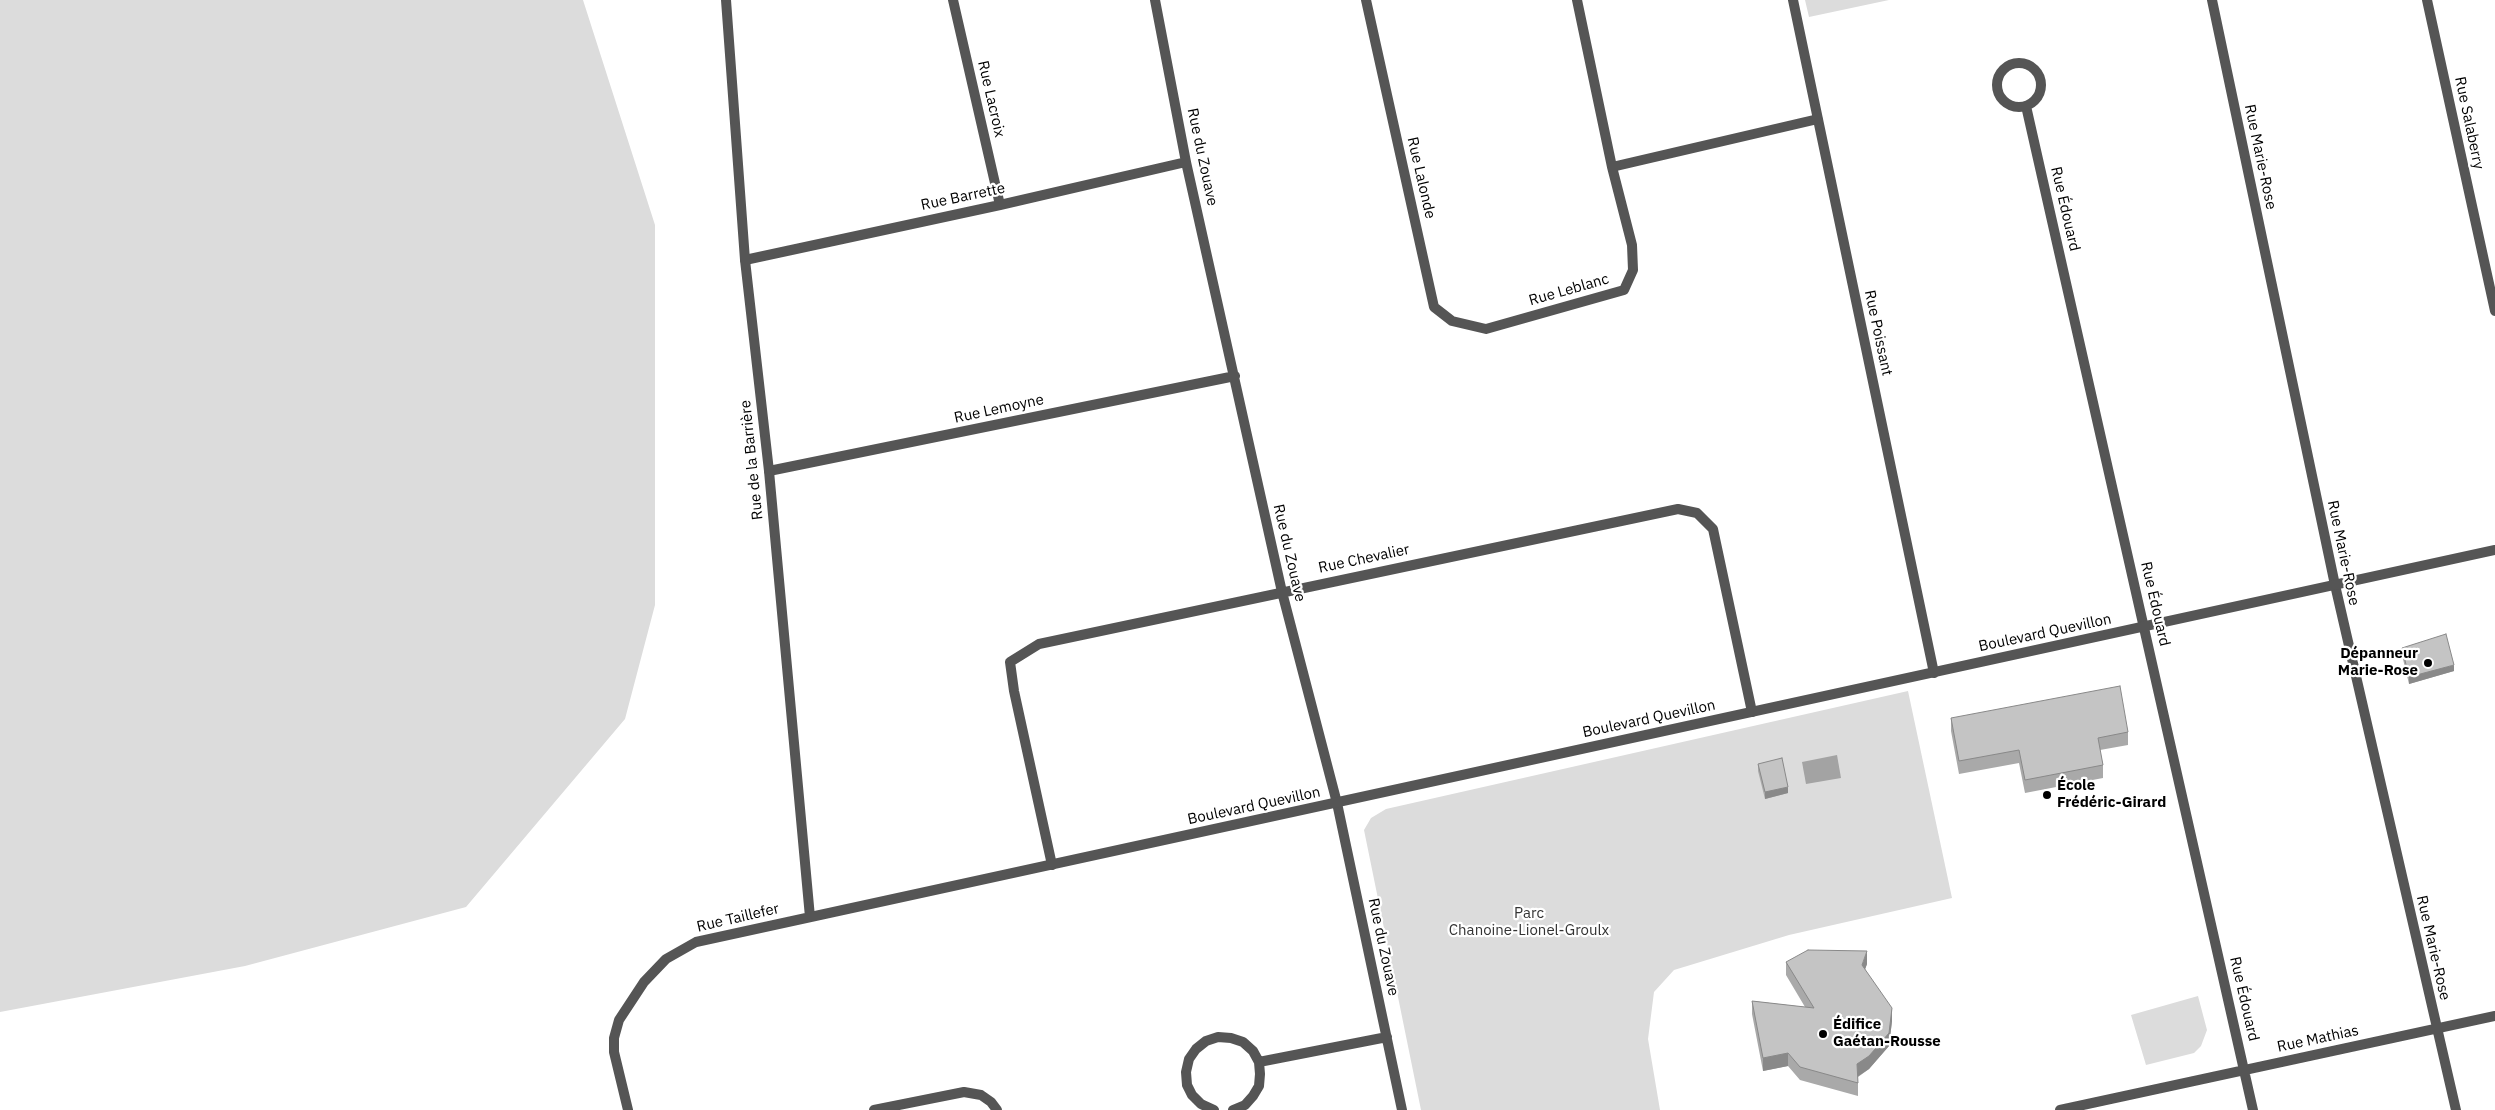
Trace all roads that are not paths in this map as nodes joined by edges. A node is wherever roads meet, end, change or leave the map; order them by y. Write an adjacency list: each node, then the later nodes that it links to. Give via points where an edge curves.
1 (726, 0): 14 (street, Rue de la Barrière)
2 (953, 0): 13 (street, Rue Lacroix)
3 (1155, 0): 11 (street, Rue du Zouave)
4 (1366, 0): 16 (street, Rue Lalonde, via 1434,308 1452,321)
5 (1577, 0): 12 (street, Rue Leblanc)
6 (1793, 0): 10 (street, Rue Poissant)
7 (2212, 0): 20 (street, Rue Marie-Rose)
8 (2427, 0): 15 (street, Rue Salaberry)
9 (2026, 106): 9 (street, via 2038,96 2041,82 2039,75 2028,65 2014,64 1998,77 1998,91 2006,103); 22 (street, Rue Édouard)
10 (1818, 119): 12 (street); 23 (street, Rue Poissant)
11 (1186, 162): 13 (street, Rue Barrette); 17 (street, Rue du Zouave)
12 (1612, 167): 16 (street, Rue Leblanc, via 1632,245 1633,270 1624,290)
13 (1000, 205): 14 (street, Rue Barrette)
14 (745, 260): 18 (street, Rue de la Barrière)
15 (2495, 311)
16 (1486, 329)
17 (1234, 376): 18 (street, Rue Lemoyne); 21 (street, Rue du Zouave)
18 (769, 471): 27 (street, Rue de la Barrière)
19 (2495, 550): 20 (street, Boulevard Quevillon)
20 (2334, 586): 22 (street, Boulevard Quevillon); 29 (street, Rue Marie-Rose)
21 (1282, 592): 24 (street, Rue Chevalier, via 1678,509 1697,513 1713,529); 25 (street, Rue du Zouave); 26 (street, Rue Chevalier, via 1038,644 1010,662)
22 (2145, 627): 23 (street, Boulevard Quevillon); 32 (street, Rue Édouard)
23 (1934, 673): 24 (street, Boulevard Quevillon)
24 (1752, 712): 25 (street, Boulevard Quevillon)
25 (1337, 803): 26 (street, Boulevard Quevillon); 30 (street, Rue du Zouave)
26 (1052, 865): 27 (street, Boulevard Quevillon)
27 (810, 917): 33 (street, Rue Taillefer, via 696,942 666,959 644,982 619,1020 614,1038 614,1052)
28 (2495, 1016): 29 (street, Rue Mathias)
29 (2436, 1028): 32 (street, Rue Mathias); 41 (street, Rue Marie-Rose)
30 (1387, 1037): 31 (street); 38 (street, Rue du Zouave)
31 (1259, 1062): 36 (street, via 1243,1042 1231,1038 1218,1037 1196,1048 1189,1059 1187,1084 1201,1104); 37 (street, via 1259,1086 1245,1104)
32 (2245, 1070): 39 (street, Rue Mathias); 40 (street, Rue Édouard)
33 (628, 1110)
34 (874, 1110): 35 (street, via 964,1092 981,1095)
35 (997, 1110)
36 (1214, 1110)
37 (1233, 1110)
38 (1402, 1110)
39 (2060, 1110)
40 (2254, 1110)
41 (2456, 1110)

